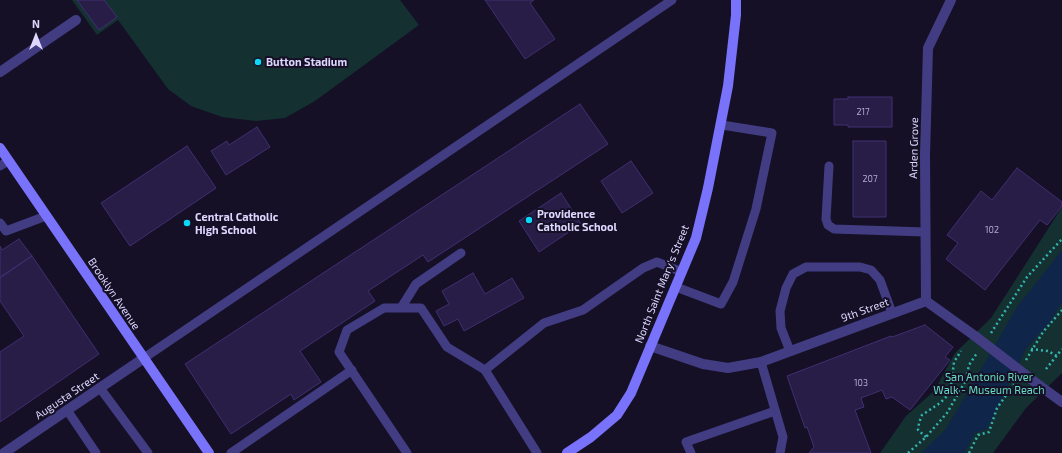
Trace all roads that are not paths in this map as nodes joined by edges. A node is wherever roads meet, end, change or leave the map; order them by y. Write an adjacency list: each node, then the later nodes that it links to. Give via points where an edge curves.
1 (672, 0): 21 (lane)
2 (736, 0): 6 (street, North Saint Mary's Street, via 732,54)
3 (951, 0): 12 (street, Arden Grove, via 928,48)
4 (76, 20): 5 (street)
5 (0, 72)
6 (722, 125): 14 (street, North Saint Mary's Street, via 696,238); 15 (lane, via 772,133 756,209 733,282 721,304)
7 (0, 148): 8 (street, Brooklyn Avenue)
8 (4, 163): 10 (street, Brooklyn Avenue)
9 (829, 166): 12 (lane, via 826,219 828,225 834,229)
10 (46, 216): 11 (lane, via 6,231); 21 (street, Brooklyn Avenue)
11 (0, 223)
12 (925, 232): 16 (street, Arden Grove)
13 (460, 253): 17 (lane, via 416,284)
14 (682, 272): 15 (street, North Saint Mary's Street); 24 (lane, via 658,262 643,268 583,310 544,323)
15 (676, 287): 19 (street, North Saint Mary's Street)
16 (926, 301): 18 (street, 9th Street); 26 (street, bridge)
17 (401, 308): 23 (lane, via 384,308 347,330 339,352); 24 (lane, via 421,308 447,347)
18 (892, 313): 20 (street, 9th Street); 20 (lane, via 880,280 871,270 860,267 806,267 793,274 780,311 781,328)
19 (650, 346): 22 (street, 9th Street, via 703,364 728,368); 36 (street, North Saint Mary's Street, via 631,393 617,416)
20 (790, 351): 22 (street, 9th Street)
21 (144, 358): 25 (street, Augusta Street); 32 (street, Brooklyn Avenue)
22 (761, 362): 28 (lane)
23 (352, 370): 33 (lane); 34 (lane)
24 (485, 370): 35 (lane)
25 (100, 388): 27 (street, Augusta Street); 31 (lane)
26 (1062, 402)
27 (67, 410): 29 (street, Augusta Street); 30 (lane)
28 (775, 411): 37 (lane, via 686,442); 38 (lane, via 783,438)
29 (4, 453)
30 (96, 453)
31 (148, 453)
32 (208, 453)
33 (231, 453)
34 (407, 453)
35 (537, 453)
36 (567, 453)
37 (691, 453)
38 (780, 453)

